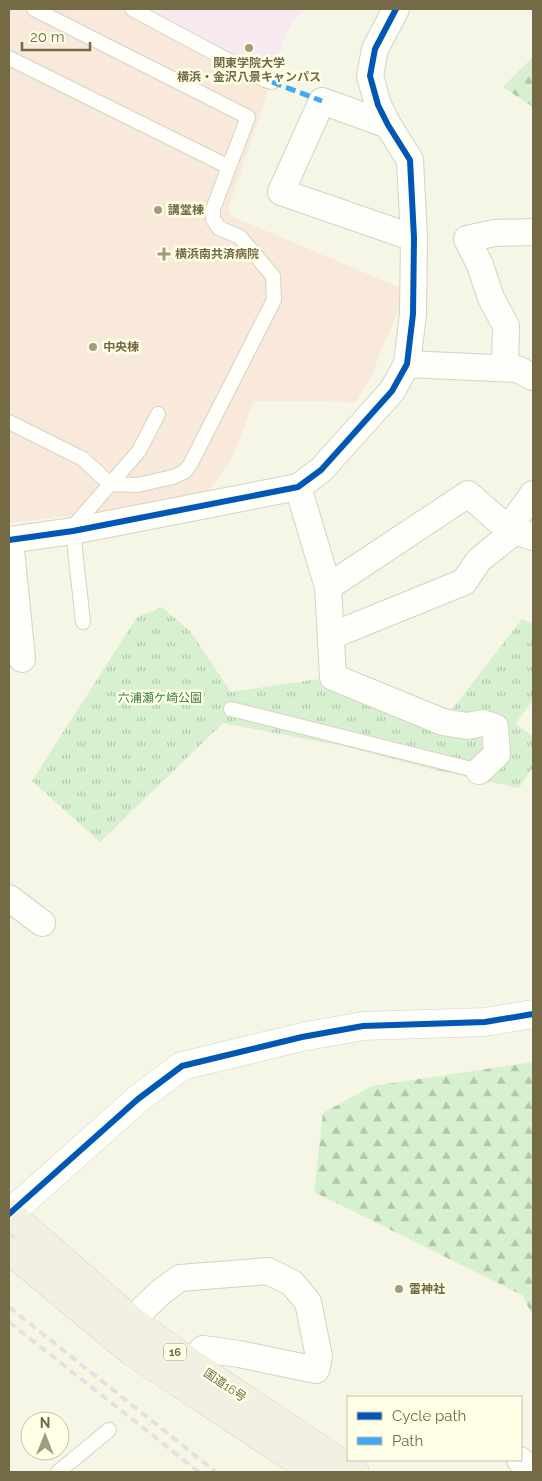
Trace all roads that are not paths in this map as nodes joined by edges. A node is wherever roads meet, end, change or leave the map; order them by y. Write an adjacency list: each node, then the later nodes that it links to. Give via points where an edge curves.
1 (34, 9): 7 (lane, via 248,117)
2 (132, 9): 5 (lane)
3 (396, 9): 6 (street, via 375,49 370,76)
4 (9, 58): 7 (lane)
5 (272, 82)
6 (388, 125): 9 (street, via 410,160); 9 (street, via 322,101 281,192)
7 (229, 167): 15 (lane, via 213,210 213,219 219,228 240,237 273,276 274,300 184,472 137,485)
8 (533, 232): 11 (street, via 494,233 467,239 506,326)
9 (414, 238): 10 (street, via 413,314)
10 (407, 364): 11 (street); 16 (street, via 392,391 321,470)
11 (505, 368): 12 (street, via 517,369)
12 (533, 377)
13 (158, 414): 15 (lane, via 138,451)
14 (9, 422): 15 (lane, via 84,459)
15 (110, 484): 18 (lane)
16 (298, 487): 18 (street); 21 (street)
17 (533, 494): 19 (street)
18 (71, 532): 20 (street); 22 (lane)
19 (519, 533): 21 (street, via 468,494); 23 (street, via 479,560 464,582)
20 (9, 540): 24 (street)
21 (328, 587): 23 (street)
22 (83, 622)
23 (331, 636): 26 (street, via 333,677 444,722 467,726 483,723 496,727 497,754)
24 (22, 658)
25 (231, 709): 26 (lane)
26 (479, 771)
27 (9, 898): 28 (street)
28 (42, 923)
29 (533, 1014): 30 (street, via 485,1022 363,1026 182,1066 138,1099)
30 (9, 1214): 32 (highway, 国道16号 / 16)
31 (9, 1250): 37 (highway, 国道16号 / 16, via 132,1352)
32 (135, 1324): 33 (highway, 国道16号 / 16); 33 (street, via 144,1308 180,1278 268,1271 292,1283 308,1302 318,1358 316,1370 204,1349)
33 (191, 1364): 38 (highway, 国道16号 / 16)
34 (109, 1430): 36 (lane)
35 (521, 1461): 39 (street)
36 (58, 1472)
37 (314, 1472)
38 (355, 1472)
39 (532, 1472)

